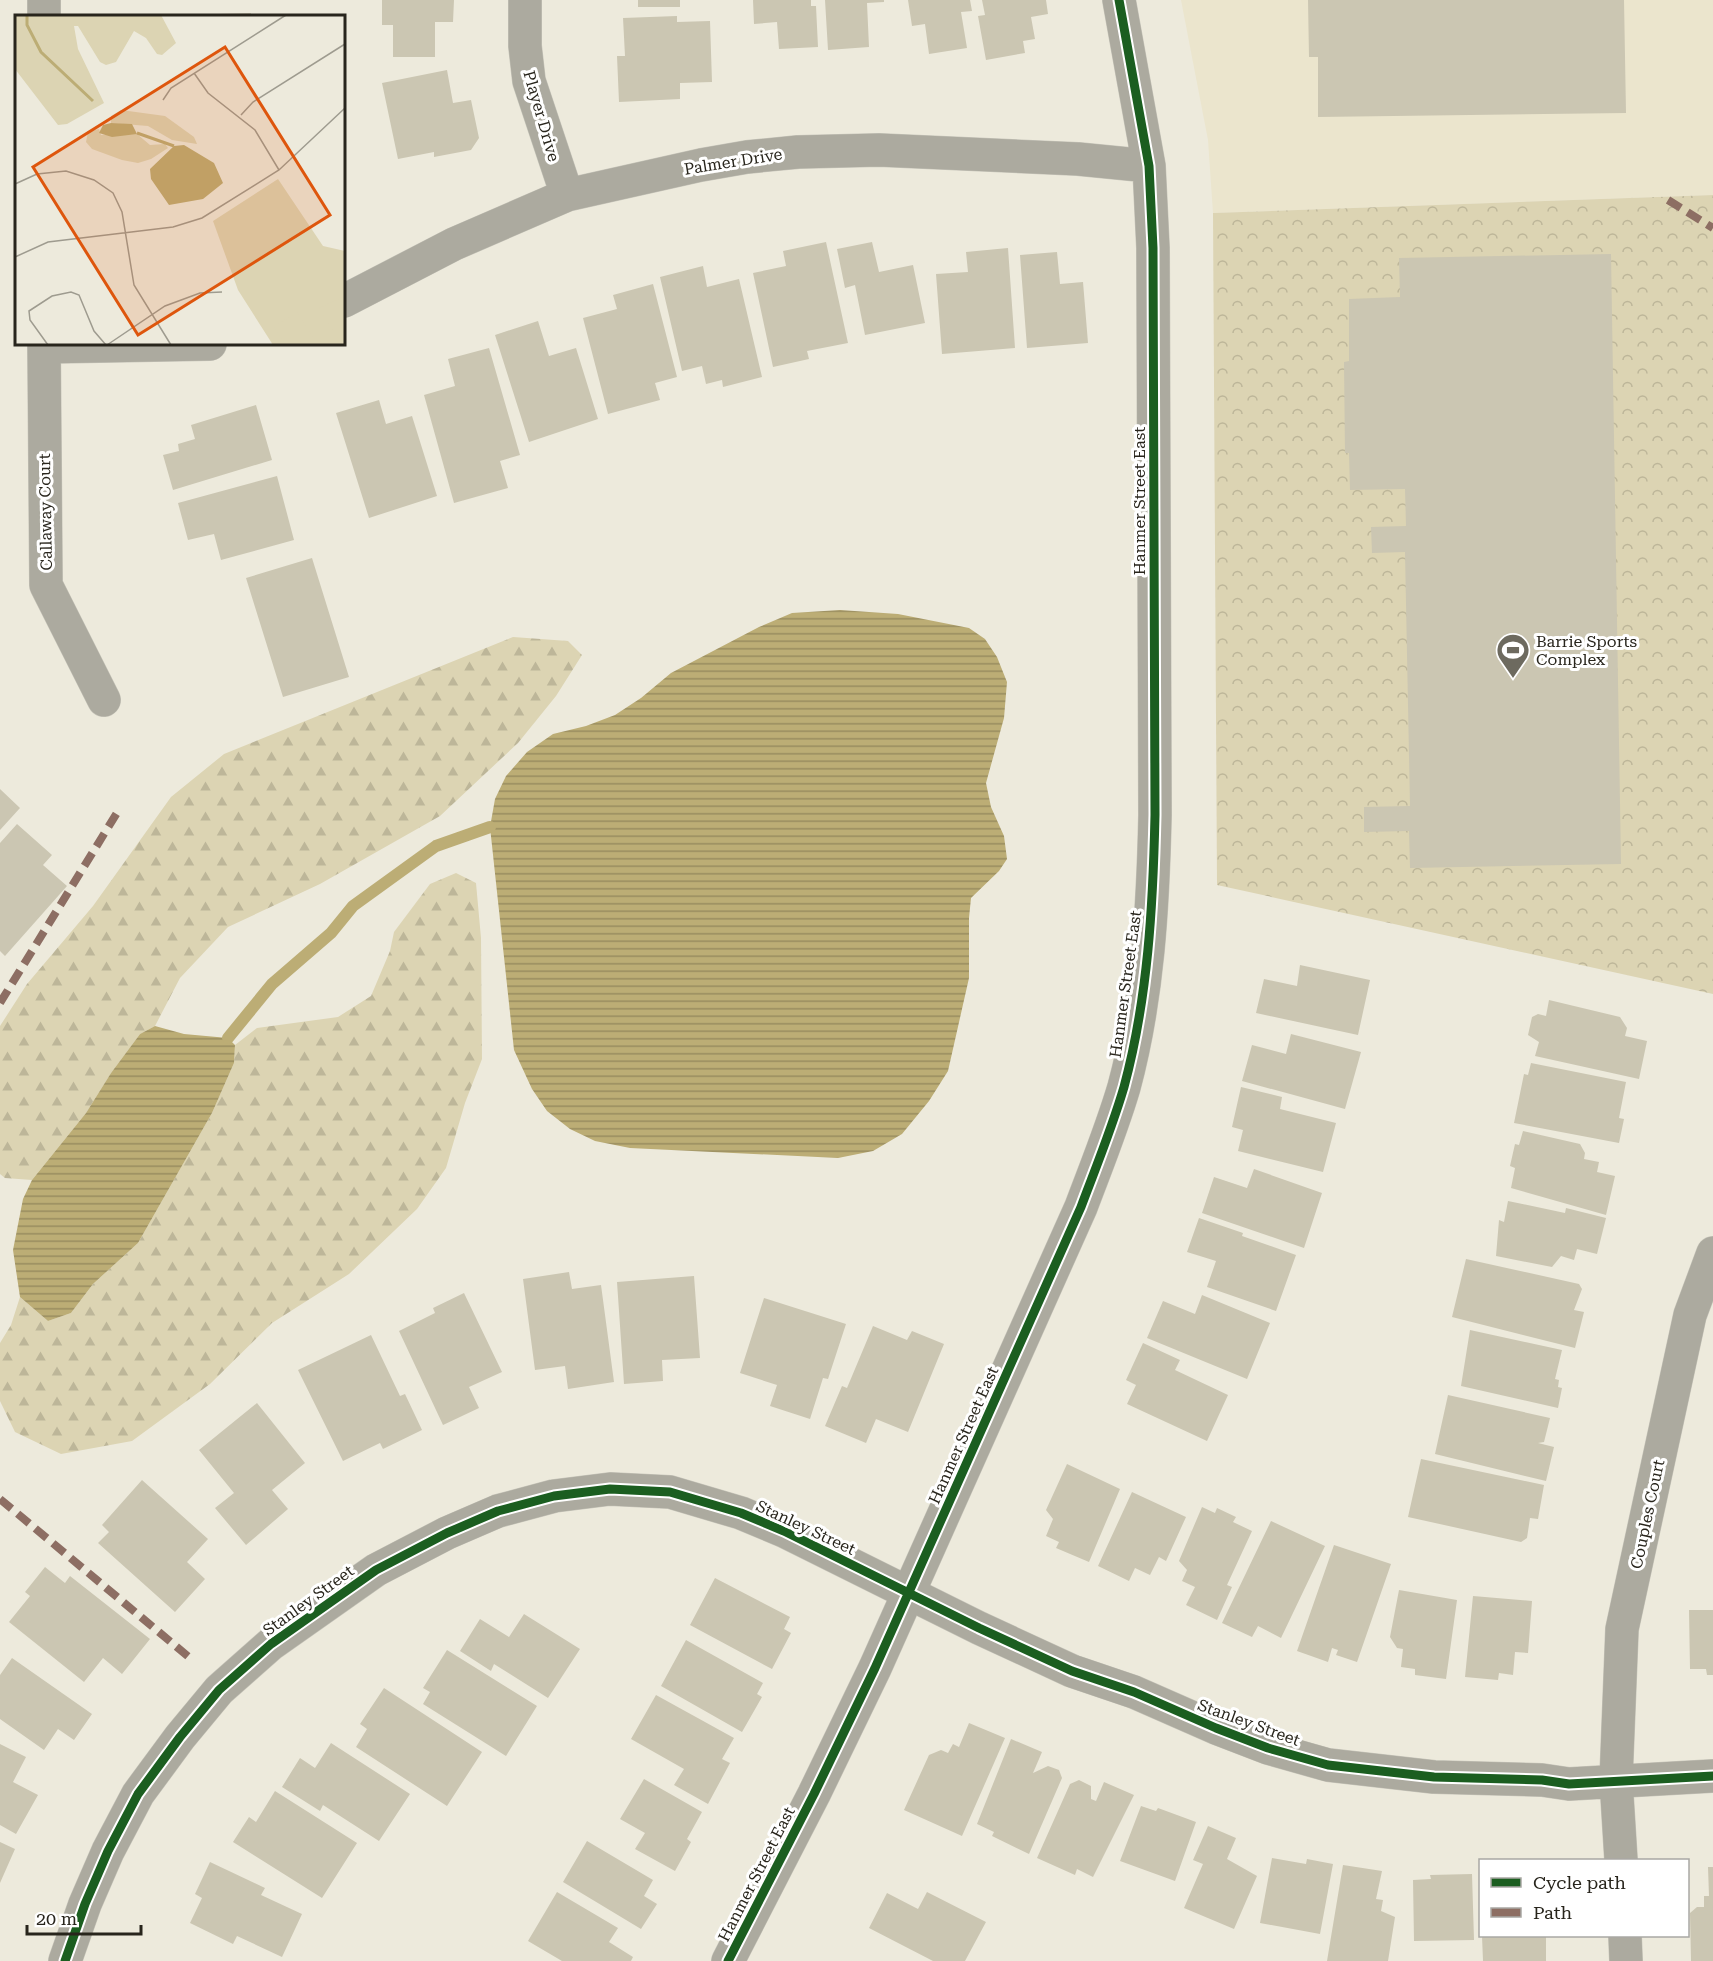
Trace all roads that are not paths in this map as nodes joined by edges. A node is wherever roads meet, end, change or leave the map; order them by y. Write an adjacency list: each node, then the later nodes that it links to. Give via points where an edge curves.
1 (525, 0): 4 (street, Player Drive, via 530,81)
2 (1119, 0): 3 (street, Hanmer Street East)
3 (1149, 166): 4 (street, Palmer Drive, via 902,151 798,152 701,165); 9 (street, Hanmer Street East, via 1154,248 1154,827 1153,896 1137,1029 1121,1096 1081,1207)
4 (567, 195): 5 (street, Palmer Drive, via 454,244)
5 (345, 300)
6 (44, 345): 7 (street, Callaway Court, via 46,585)
7 (104, 700)
8 (1713, 1253): 11 (street, Couples Court, via 1690,1315 1622,1629)
9 (908, 1593): 11 (street, Stanley Street, via 1072,1671 1134,1692 1268,1748 1328,1765 1434,1777 1569,1784); 14 (street, Stanley Street, via 784,1531 741,1513 670,1492 610,1489 555,1496 498,1511 447,1533 376,1570 271,1644 219,1690 138,1794 108,1851); 15 (street, Hanmer Street East, via 814,1794)
10 (1713, 1776): 11 (street, Stanley Street)
11 (1616, 1780): 12 (street, Couples Court)
12 (1620, 1859)
13 (1625, 1937): 16 (street)
14 (65, 1961)
15 (728, 1961)
16 (1626, 1961)

